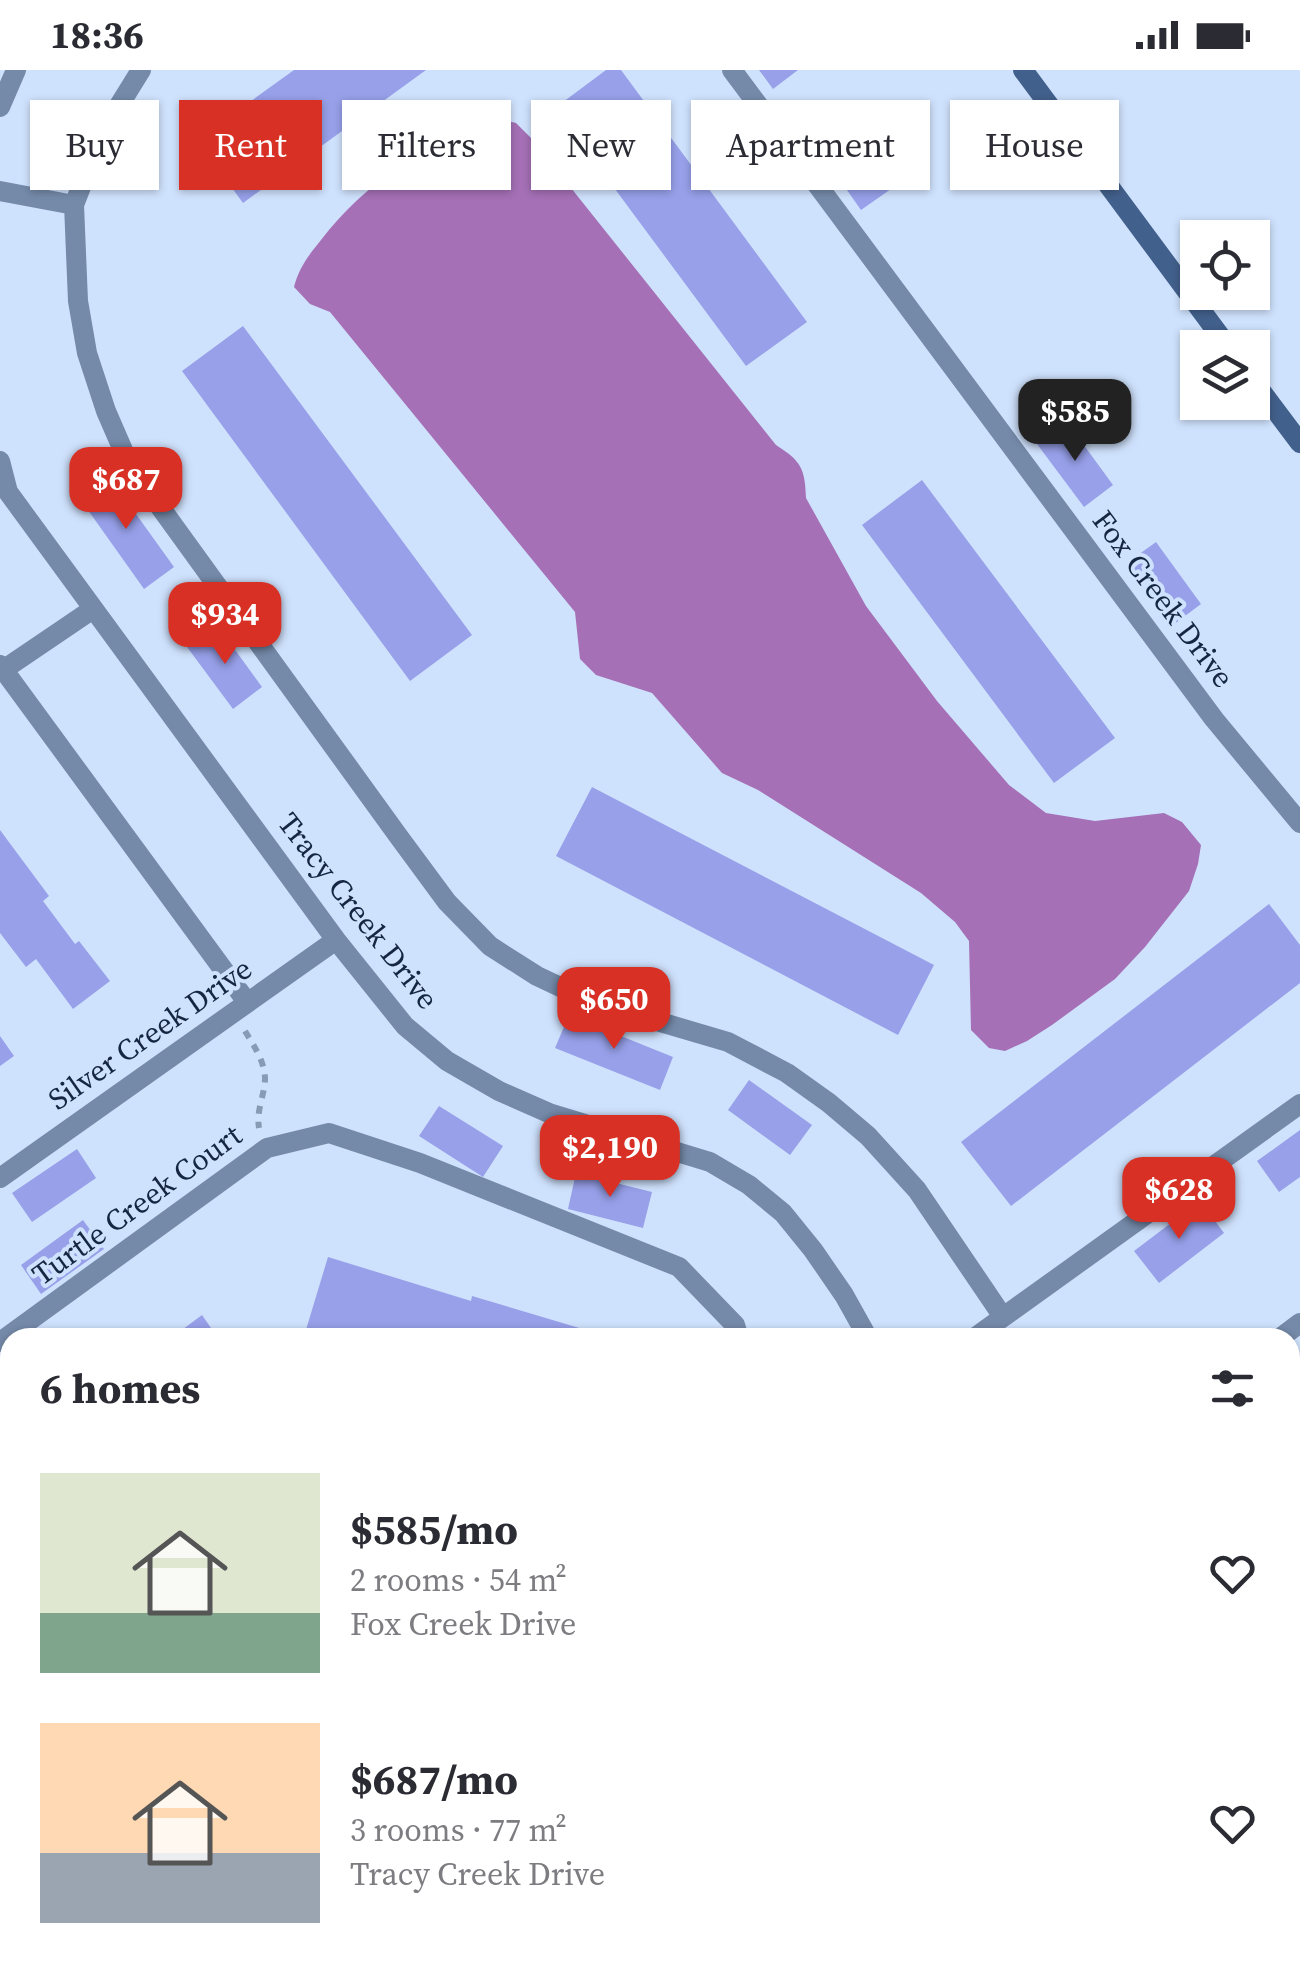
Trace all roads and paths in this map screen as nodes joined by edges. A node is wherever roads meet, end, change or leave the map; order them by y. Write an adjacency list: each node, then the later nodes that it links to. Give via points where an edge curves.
1 (16, 70): 5 (street)
2 (141, 70): 7 (street, via 102,133)
3 (732, 70): 14 (street, Fox Creek Drive, via 1214,719)
4 (1023, 70): 8 (street)
5 (0, 107)
6 (0, 192): 7 (street)
7 (74, 205): 20 (street, via 78,302 88,353 129,464 447,902 490,946 537,976 592,1002 728,1042 829,1103 917,1190)
8 (1216, 330)
9 (1270, 403): 10 (street)
10 (1300, 443)
11 (0, 461): 12 (street, Tracy Creek Drive, via 8,492)
12 (94, 609): 13 (street); 15 (street, Tracy Creek Drive)
13 (2, 668): 16 (street)
14 (1300, 823)
15 (336, 940): 16 (street, Silver Creek Drive); 23 (street, Tracy Creek Drive, via 405,1026 446,1061 549,1113 710,1162 749,1185 813,1250)
16 (240, 1007): 18 (path, via 265,1081 257,1124); 19 (street, Silver Creek Drive)
17 (1300, 1104): 20 (street)
18 (267, 1148): 21 (street, Turtle Creek Court); 22 (street, Turtle Creek Court, via 328,1134 420,1163 679,1267)
19 (0, 1178)
20 (1002, 1318): 24 (street)
21 (19, 1328)
22 (736, 1328)
23 (862, 1328)
24 (988, 1328)

